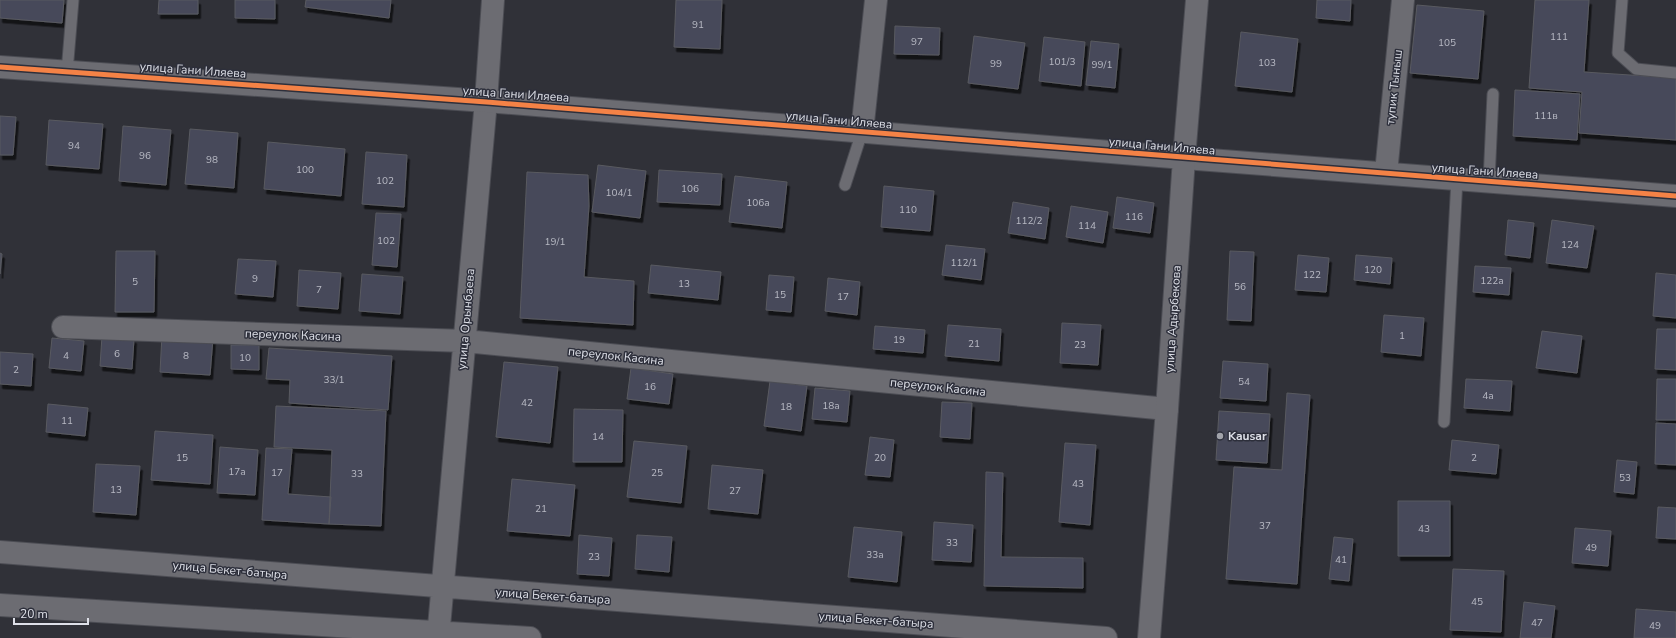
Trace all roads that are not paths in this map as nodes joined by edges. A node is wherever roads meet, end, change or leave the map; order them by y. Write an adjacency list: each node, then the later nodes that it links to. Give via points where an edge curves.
1 (73, 0): 8 (lane)
2 (493, 0): 11 (street, улица Орынбаева)
3 (876, 0): 12 (street)
4 (1197, 0): 13 (street, улица Адырбекова)
5 (1403, 0): 14 (street, тупик Тыныш)
6 (1622, 0): 9 (lane, via 1618,54 1636,69)
7 (0, 67): 8 (street, улица Гани Иляева)
8 (67, 72): 11 (street, улица Гани Иляева)
9 (1676, 73)
10 (1493, 94): 16 (lane)
11 (486, 101): 12 (street, улица Гани Иляева); 20 (street, улица Орынбаева)
12 (862, 132): 13 (street, улица Гани Иляева); 17 (lane)
13 (1184, 158): 14 (street, улица Гани Иляева); 21 (street, улица Адырбекова)
14 (1386, 173): 15 (street, улица Гани Иляева)
15 (1457, 179): 16 (street, улица Гани Иляева); 22 (lane)
16 (1489, 181): 18 (street, улица Гани Иляева)
17 (845, 185)
18 (1676, 196)
19 (63, 327): 20 (street, переулок Касина)
20 (464, 341): 21 (street, переулок Касина); 24 (street, улица Орынбаева)
21 (1167, 410): 29 (street, улица Адырбекова)
22 (1444, 422)
23 (0, 552): 24 (street, улица Бекет-батыра)
24 (442, 587): 26 (street, улица Орынбаева); 28 (street, улица Бекет-батыра)
25 (0, 605): 26 (street)
26 (438, 635): 27 (street)
27 (530, 638)
28 (1106, 638)
29 (1149, 638)

